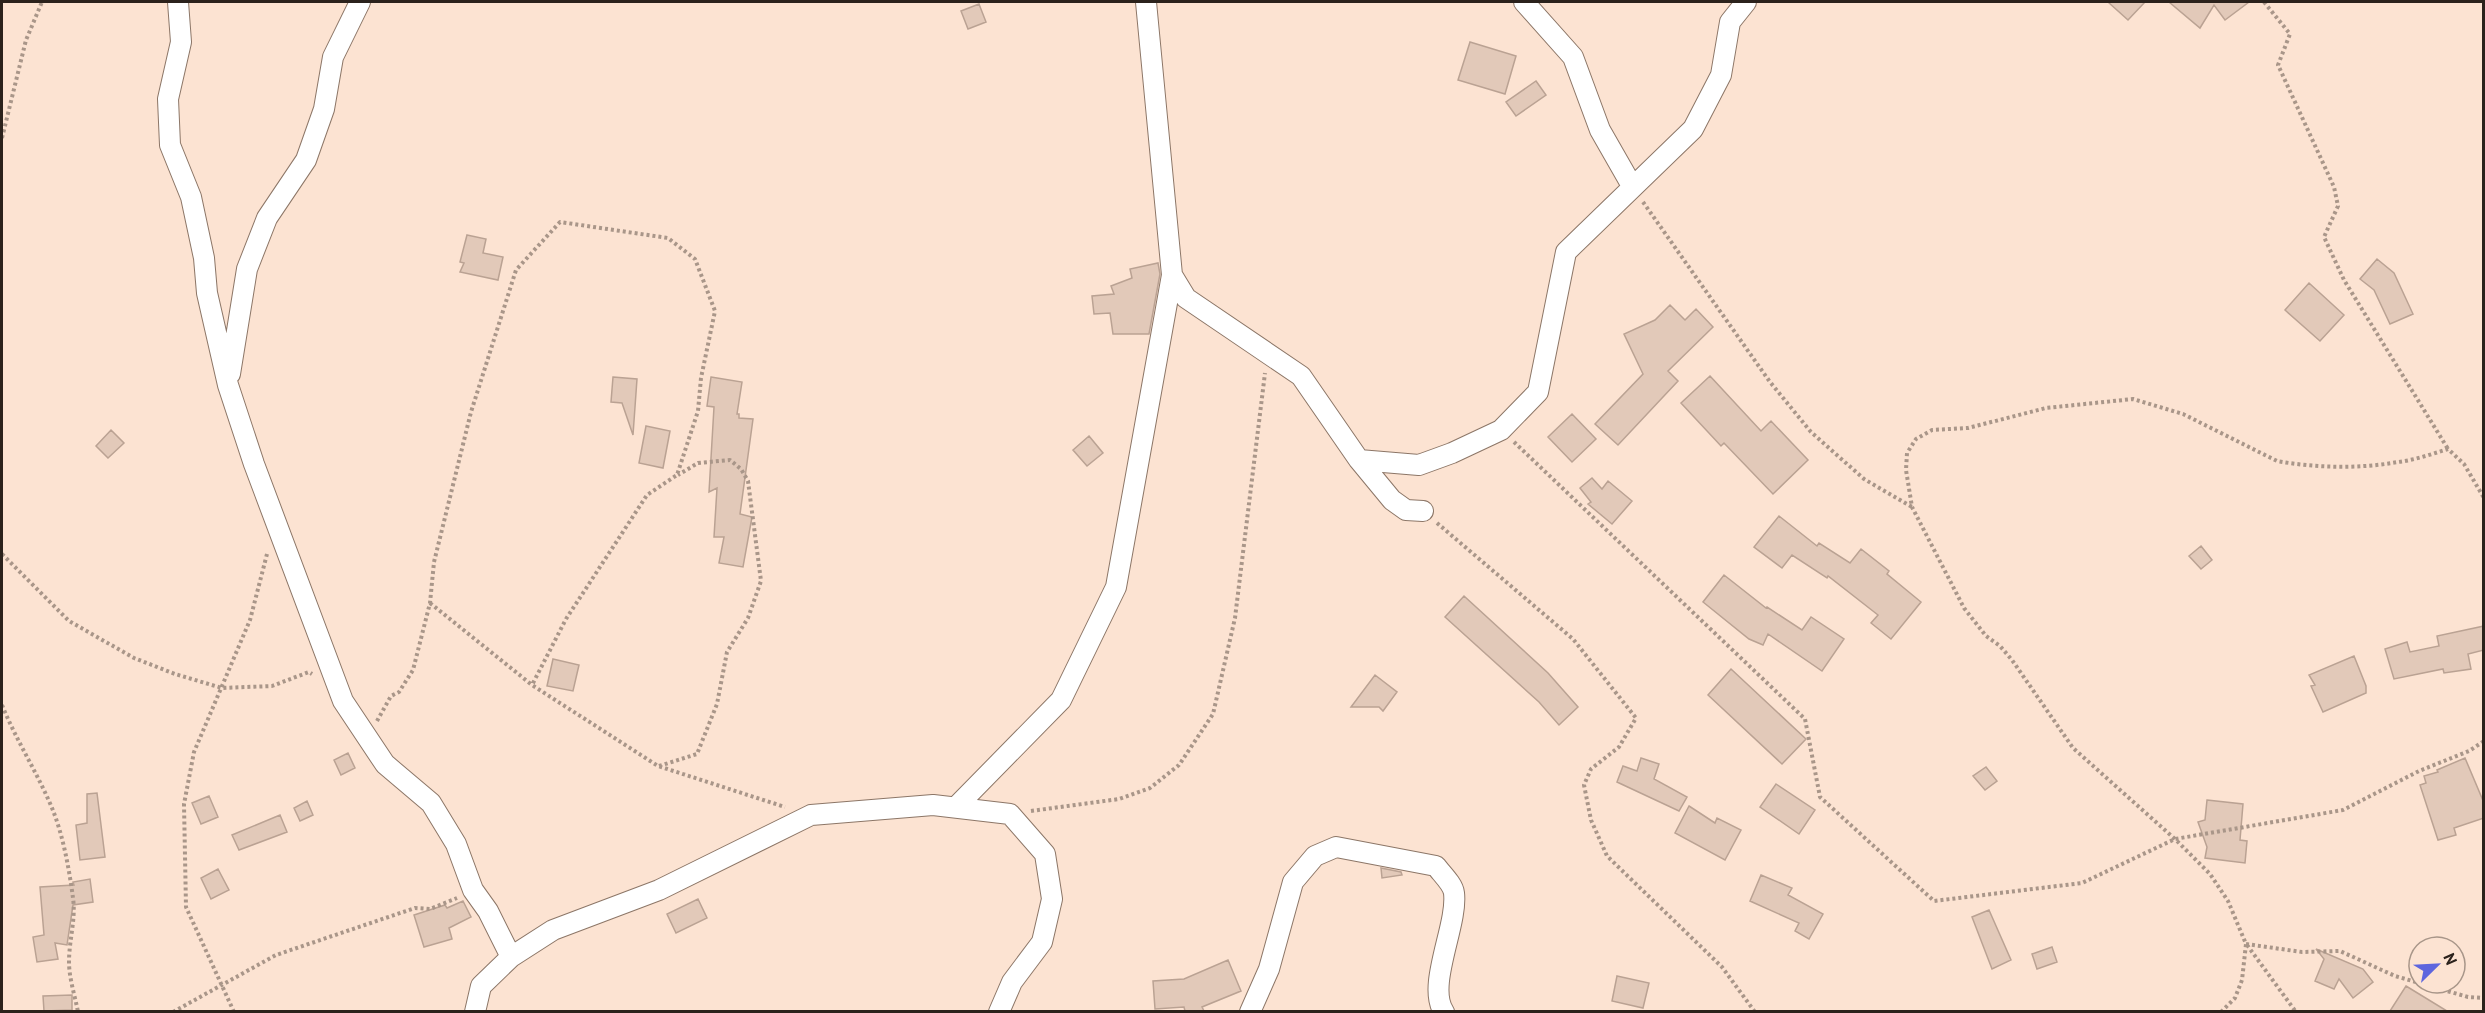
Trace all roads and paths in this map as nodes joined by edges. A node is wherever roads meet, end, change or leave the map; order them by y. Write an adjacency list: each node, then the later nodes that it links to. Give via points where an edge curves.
1 (42, 2): 8 (path, via 26,40)
2 (178, 2): 12 (street, via 181,42 168,99 170,145 191,197)
3 (360, 2): 12 (street, via 333,57 324,109 306,160 267,218 247,269)
4 (1146, 2): 10 (street)
5 (1524, 2): 9 (street, via 1573,57 1600,130)
6 (1746, 2): 9 (street, via 1730,22 1720,75 1692,129)
7 (2264, 2): 14 (path, via 2290,34 2278,65 2334,187 2338,206 2324,237 2344,280)
8 (2, 138)
9 (1632, 186): 13 (street, via 1566,252 1538,392); 18 (path, via 1770,382 1810,432 1864,479)
10 (1172, 275): 11 (street, via 1186,298); 30 (street, via 1116,587 1061,700)
11 (1268, 352): 15 (street, via 1301,376); 31 (path, via 1236,618 1213,714 1179,765 1150,788 1119,799)
12 (228, 385): 20 (street)
13 (1501, 430): 15 (street, via 1419,465); 33 (path, via 1805,718 1820,797 1934,901 2082,883)
14 (2448, 449): 17 (path, via 2464,464); 18 (path, via 2398,463 2294,464 2277,461 2183,414 2133,399 2046,408 1968,428 1932,430 1916,439 1907,453 1906,470)
15 (1359, 460): 19 (street, via 1392,500 1407,510)
16 (677, 475): 22 (path, via 698,411 715,311 695,259 668,238 560,222 516,270 471,412 434,561); 24 (path, via 647,495 566,619); 29 (path, via 698,463 730,460 741,469 748,481 761,581 748,618 727,652 717,704 697,754)
17 (2484, 498)
18 (1912, 507): 33 (path, via 1964,608 2012,660 2073,748)
19 (1423, 511): 46 (path, via 1573,639 1636,718 1619,747 1591,769 1587,777 1584,785 1591,820 1607,856 1722,967)
20 (276, 522): 25 (path, via 250,620); 27 (street, via 343,700)
21 (2, 554): 25 (path, via 69,621 134,658)
22 (430, 603): 24 (path); 27 (path, via 413,670 399,692 391,696)
23 (318, 679): 25 (path, via 309,672 272,686)
24 (532, 685): 29 (path)
25 (222, 688): 37 (path, via 194,752 184,804 186,906)
26 (2, 705): 39 (path, via 53,810 63,843 73,898 69,963)
27 (368, 737): 34 (street, via 385,764 431,802 456,844)
28 (2484, 741): 33 (path, via 2343,810)
29 (658, 766): 32 (path)
30 (957, 807): 31 (street); 32 (street, via 933,805)
31 (1010, 814): 43 (street, via 1046,854 1052,899 1042,942 1012,982)
32 (811, 815): 36 (street, via 659,890 553,930)
33 (2175, 839): 35 (path, via 2210,874)
34 (473, 890): 36 (street); 37 (path, via 430,909 415,908 276,955)
35 (2246, 944): 38 (path, via 2302,952 2340,951 2395,976); 47 (path, via 2242,980 2235,998); 48 (path)
36 (512, 957): 42 (street, via 481,986)
37 (222, 984): 40 (path); 41 (path)
38 (2484, 998)
39 (78, 1011)
40 (173, 1011)
41 (234, 1011)
42 (475, 1011)
43 (999, 1011)
44 (1250, 1011): 45 (street, via 1269,969 1293,882 1315,856 1336,847 1436,866 1454,891 1451,927 1439,976 1439,1005)
45 (1444, 1011)
46 (1755, 1011)
47 (2222, 1011)
48 (2296, 1011)

